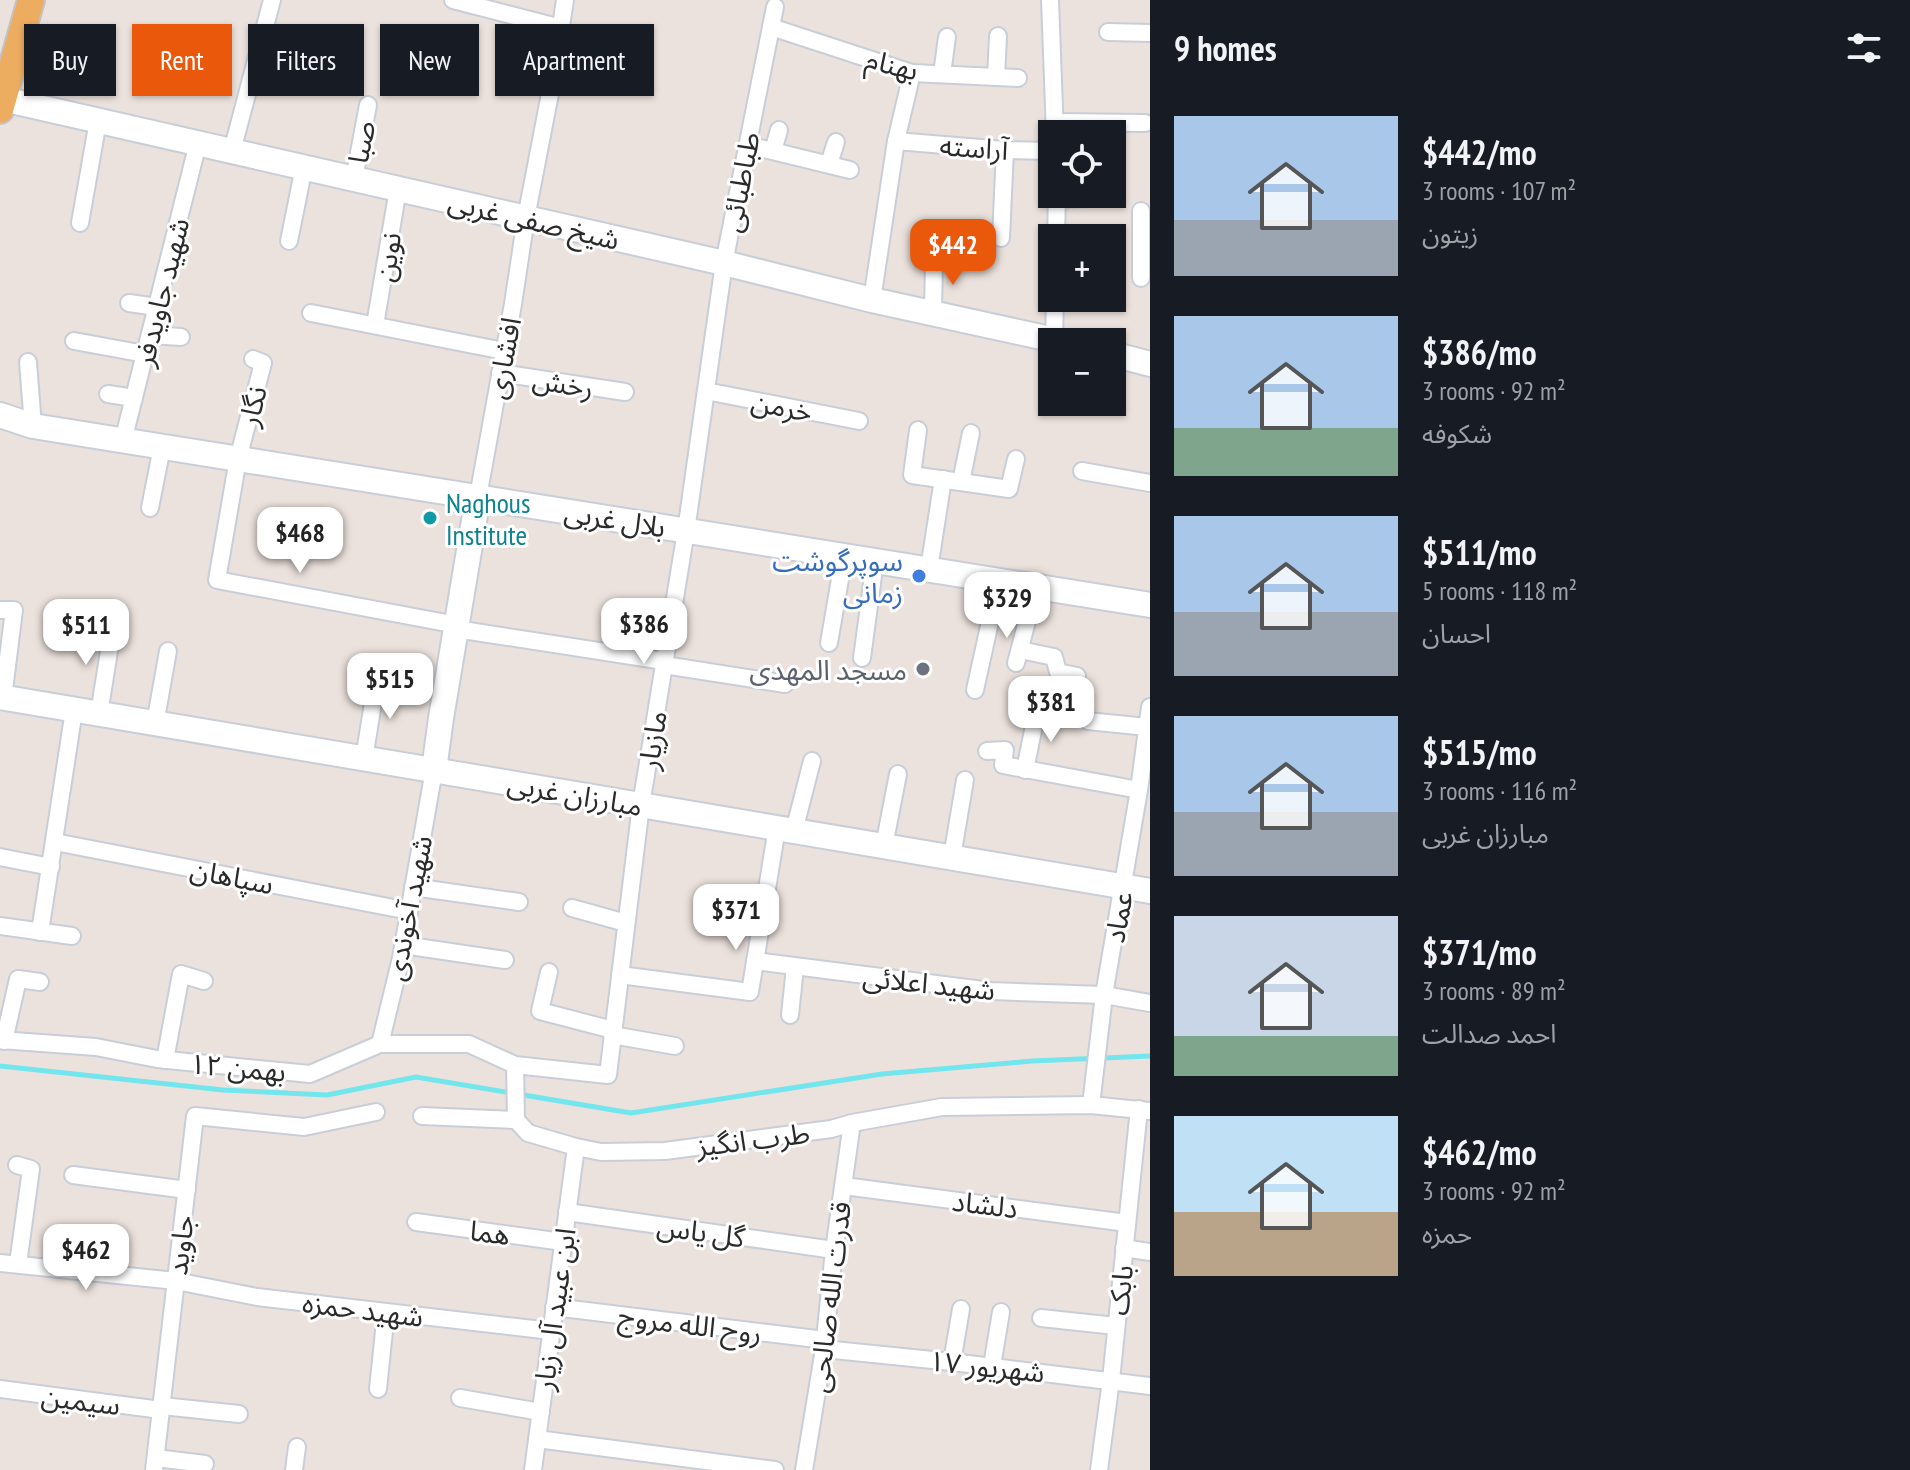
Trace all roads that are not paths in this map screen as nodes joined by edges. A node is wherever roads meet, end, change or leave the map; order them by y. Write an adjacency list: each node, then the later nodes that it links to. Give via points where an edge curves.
1 (31, 0): 19 (main road)
2 (272, 0): 31 (street)
3 (453, 0): 7 (street)
4 (565, 0): 8 (street, افشاری)
5 (1050, 0): 21 (street)
6 (773, 2): 9 (street, طباطبائی)
7 (546, 24)
8 (562, 24)
9 (771, 27): 14 (street, بهنام); 29 (street, طباطبائی)
10 (1108, 32): 11 (street)
11 (1150, 33)
12 (998, 36): 16 (street)
13 (947, 37): 15 (street)
14 (912, 73): 15 (street, بهنام); 26 (street)
15 (942, 74): 16 (street, بهنام)
16 (996, 77): 17 (street, بهنام)
17 (1018, 78)
18 (550, 96): 40 (street, افشاری)
19 (2, 105): 22 (street, شیخ صفی غربی)
20 (368, 105): 37 (street, صبا)
21 (1055, 120)
22 (98, 121): 28 (street, شیخ صفی غربی); 41 (street)
23 (1145, 123): 24 (street)
24 (1126, 124)
25 (779, 130): 32 (street)
26 (896, 141): 30 (street, آراسته); 48 (street)
27 (836, 142): 34 (street)
28 (198, 143): 31 (street, شیخ صفی غربی); 50 (street, شهید جاویدفر)
29 (748, 145): 32 (street); 46 (street, طباطبائی)
30 (1005, 150): 33 (street, آراسته); 43 (street)
31 (232, 151): 35 (street, شیخ صفی غربی)
32 (773, 151): 34 (street)
33 (1038, 151)
34 (829, 164): 36 (street)
35 (304, 167): 37 (street, شیخ صفی غربی); 44 (street)
36 (850, 170)
37 (354, 179): 38 (street, شیخ صفی غربی)
38 (398, 189): 40 (street, شیخ صفی غربی); 53 (street, نوین)
39 (1141, 211): 42 (street)
40 (526, 218): 46 (street, شیخ صفی غربی); 58 (street, افشاری)
41 (80, 223)
42 (1145, 234): 47 (street)
43 (1001, 238)
44 (289, 241)
45 (934, 260): 52 (street)
46 (724, 263): 48 (street, شیخ صفی غربی); 65 (street, مازیار)
47 (1141, 278)
48 (872, 300): 52 (street, شیخ صفی غربی)
49 (129, 303): 50 (street)
50 (157, 307): 54 (street, شهید جاویدفر)
51 (311, 313): 53 (street)
52 (933, 313): 55 (street, شیخ صفی غربی)
53 (375, 325): 58 (street)
54 (150, 335): 56 (street); 59 (street, شهید جاویدفر)
55 (1038, 336)
56 (181, 337)
57 (74, 341): 59 (street)
58 (504, 351): 64 (street, افشاری)
59 (145, 354): 68 (street, شهید جاویدفر)
60 (1126, 358): 63 (street)
61 (253, 359): 77 (street, نگار, via 263,363)
62 (28, 362): 71 (street)
63 (1150, 364)
64 (500, 373): 66 (street, رخش); 83 (street, افشاری)
65 (706, 391): 70 (street, خرمن); 85 (street, مازیار)
66 (625, 392)
67 (108, 394): 68 (street)
68 (134, 398): 75 (street, شهید جاویدفر)
69 (0, 415): 71 (street)
70 (859, 421)
71 (33, 426): 72 (street); 75 (street, بلال غربی)
72 (0, 429)
73 (918, 430): 80 (street, via 912,475)
74 (971, 433): 81 (street)
75 (123, 441): 76 (street, بلال غربی)
76 (162, 447): 77 (street, بلال غربی); 84 (street)
77 (238, 459): 83 (street, بلال غربی); 94 (street, via 217,580)
78 (1016, 459): 81 (street, via 1009,489)
79 (1082, 471): 82 (street)
80 (943, 479): 81 (street); 88 (street)
81 (961, 482)
82 (1150, 483)
83 (478, 497): 85 (street, بلال غربی); 94 (street)
84 (150, 508)
85 (686, 531): 86 (street, بلال غربی); 98 (street, مازیار)
86 (844, 556): 87 (street, بلال غربی); 95 (street)
87 (875, 561): 88 (street, بلال غربی); 97 (street)
88 (929, 569): 89 (street, بلال غربی)
89 (999, 581): 90 (street, بلال غربی); 102 (street)
90 (1036, 587): 91 (street, بلال غربی); 99 (street, via 1018,656 1054,657 1058,672)
91 (1150, 605)
92 (0, 610): 103 (street, via 14,610)
93 (113, 626): 107 (street)
94 (456, 627): 98 (street); 115 (street)
95 (829, 643)
96 (168, 651): 109 (street)
97 (862, 658)
98 (664, 663): 101 (street); 120 (street, مازیار)
99 (1077, 676)
100 (377, 678): 113 (street)
101 (785, 684)
102 (975, 690)
103 (2, 698): 105 (street, مبارزان غربی)
104 (1150, 707): 110 (street, عماد)
105 (74, 710): 107 (street, مبارزان غربی); 122 (street)
106 (1037, 711): 116 (street)
107 (99, 714): 109 (street, مبارزان غربی)
108 (1088, 721): 110 (street)
109 (155, 724): 113 (street, مبارزان غربی)
110 (1147, 727): 112 (street, عماد)
111 (987, 751): 116 (street, via 1005,750 1003,765)
112 (1147, 756): 119 (street, عماد)
113 (364, 759): 115 (street, مبارزان غربی)
114 (812, 761): 121 (street)
115 (434, 770): 120 (street, مبارزان غربی); 128 (street, شهید آخوندی)
116 (1025, 770): 119 (street)
117 (898, 774): 123 (street)
118 (965, 780): 125 (street)
119 (1139, 790): 127 (street, عماد)
120 (641, 805): 121 (street, مبارزان غربی); 133 (street, مازیار)
121 (786, 830): 123 (street, مبارزان غربی); 139 (street)
122 (55, 842): 126 (street); 132 (street, سپاهان)
123 (884, 846): 125 (street, مبارزان غربی)
124 (0, 857): 126 (street)
125 (952, 857): 127 (street, مبارزان غربی)
126 (51, 867): 135 (street)
127 (1123, 886): 129 (street, مبارزان غربی); 145 (street, عماد)
128 (413, 887): 130 (street); 132 (street, شهید آخوندی)
129 (1150, 891)
130 (519, 902)
131 (572, 908): 133 (street)
132 (409, 911): 137 (street, شهید آخوندی)
133 (626, 923): 142 (street, مازیار)
134 (0, 926): 135 (street)
135 (40, 932): 136 (street)
136 (72, 936)
137 (403, 945): 138 (street); 150 (street, شهید آخوندی)
138 (505, 960)
139 (755, 961): 140 (street, شهید اعلائی); 142 (street, via 750,992)
140 (795, 967): 145 (street, شهید اعلائی, via 991,991); 147 (street)
141 (549, 972): 148 (street, via 540,1011)
142 (620, 975): 148 (street, مازیار)
143 (204, 981): 152 (street, via 181,974)
144 (40, 982): 149 (street, ۱۲ بهمن, via 18,979)
145 (1104, 995): 146 (street, شهید اعلائی); 155 (street, عماد)
146 (1150, 1003)
147 (789, 1016)
148 (613, 1033): 151 (street); 154 (street, مازیار)
149 (2, 1040): 152 (street, ۱۲ بهمن, via 96,1047)
150 (380, 1044): 152 (street, ۱۲ بهمن, via 310,1074); 153 (street, ۱۲ بهمن, via 469,1044)
151 (675, 1046)
152 (165, 1060)
153 (515, 1065): 154 (street, ۱۲ بهمن); 159 (street)
154 (608, 1075)
155 (1091, 1105): 156 (street, طرب انگیز); 160 (street, طرب انگیز, via 942,1107)
156 (1144, 1110): 168 (street, بابک)
157 (376, 1112): 165 (street, جاوید, via 304,1127 195,1116)
158 (422, 1116): 159 (street, طرب انگیز)
159 (516, 1120): 161 (street, طرب انگیز, via 528,1133)
160 (852, 1123): 161 (street, طرب انگیز, via 665,1151); 164 (street, قدرت الله صالحی)
161 (576, 1147): 166 (street, ابن عبید آل زیار)
162 (17, 1165): 174 (street, via 31,1169)
163 (73, 1175): 165 (street)
164 (844, 1186): 168 (street, دلشاد); 171 (street, قدرت الله صالحی)
165 (187, 1190): 175 (street, جاوید)
166 (567, 1212): 169 (street, ابن عبید آل زیار); 171 (street, گل یاس)
167 (416, 1222): 169 (street, هما)
168 (1127, 1223): 170 (street, بابک)
169 (563, 1242): 176 (street, ابن عبید آل زیار)
170 (1124, 1248): 172 (street); 181 (street, بابک)
171 (834, 1250): 183 (street, قدرت الله صالحی)
172 (1150, 1252)
173 (0, 1263): 174 (street, شهید حمزه)
174 (18, 1264): 175 (street, شهید حمزه)
175 (176, 1281): 178 (street, شهید حمزه); 191 (street, جاوید)
176 (554, 1307): 182 (street, ابن عبید آل زیار); 183 (street, روح الله مروج)
177 (961, 1309): 184 (street)
178 (386, 1312): 182 (street, شهید حمزه); 189 (street)
179 (1001, 1312): 185 (street)
180 (1041, 1318): 181 (street)
181 (1116, 1326): 186 (street, بابک)
182 (551, 1331): 192 (street, ابن عبید آل زیار)
183 (825, 1344): 184 (street, ۱۷ شهریور); 201 (street, قدرت الله صالحی)
184 (952, 1362): 185 (street, ۱۷ شهریور)
185 (992, 1366): 186 (street, ۱۷ شهریور)
186 (1111, 1380): 187 (street, ۱۷ شهریور); 202 (street, بابک)
187 (1150, 1386)
188 (0, 1389): 191 (street, سیمین)
189 (378, 1389)
190 (460, 1398): 192 (street)
191 (161, 1408): 193 (street, سیمین); 196 (street, جاوید)
192 (541, 1412): 194 (street, ابن عبید آل زیار)
193 (239, 1414)
194 (537, 1439): 199 (street, ابن عبید آل زیار); 200 (street)
195 (297, 1447): 198 (street)
196 (155, 1464): 197 (street)
197 (205, 1464)
198 (294, 1470)
199 (533, 1470)
200 (775, 1470)
201 (804, 1470)
202 (1099, 1470)

